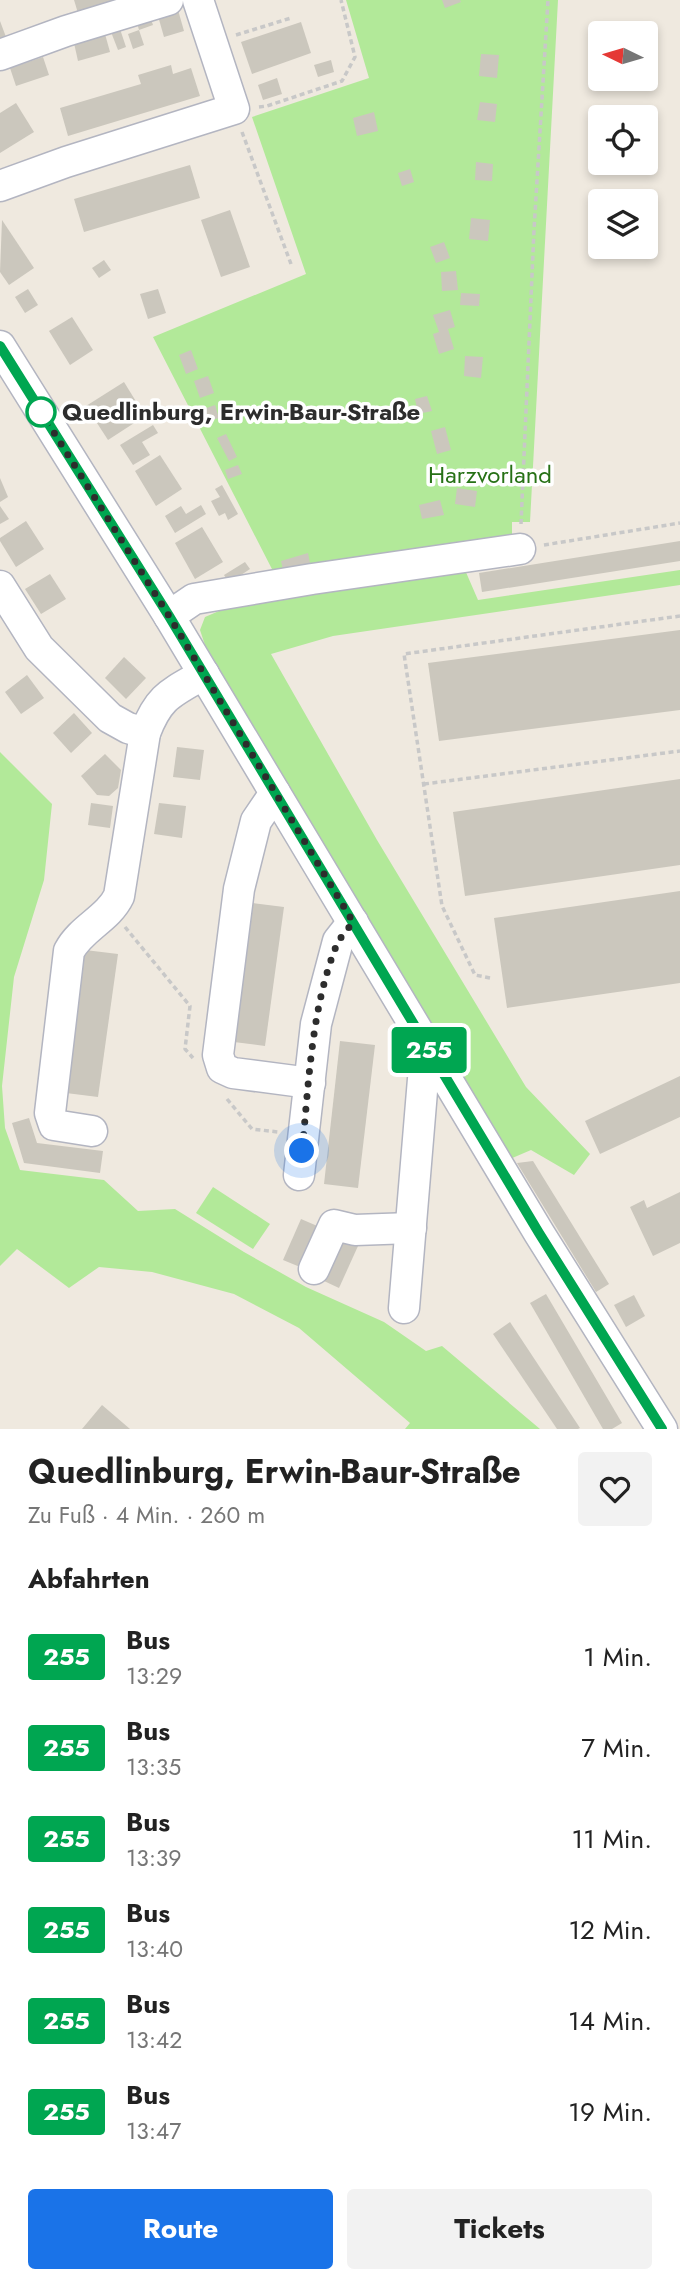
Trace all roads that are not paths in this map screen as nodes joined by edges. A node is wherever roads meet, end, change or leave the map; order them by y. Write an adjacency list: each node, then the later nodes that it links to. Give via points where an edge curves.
1 (168, 0): 3 (street)
2 (198, 0): 4 (street, via 234,109)
3 (0, 55)
4 (0, 186)
5 (0, 346): 8 (street)
6 (520, 549): 8 (street, via 194,599)
7 (0, 586): 10 (street, via 39,648 110,718)
8 (169, 616): 9 (street)
9 (204, 674): 10 (street, via 167,695 152,713); 11 (street)
10 (145, 733): 15 (street, via 119,896 69,951 50,1113 54,1125)
11 (275, 793): 12 (street); 14 (street, via 256,821 239,889 218,1055 222,1068 233,1073)
12 (353, 922): 13 (street); 14 (street, via 338,942 327,975)
13 (434, 1059): 17 (street, via 423,1079); 20 (street)
14 (310, 1083): 16 (street)
15 (92, 1131)
16 (299, 1175)
17 (411, 1228): 18 (street, via 355,1230 334,1225); 19 (street)
18 (314, 1269)
19 (404, 1308)
20 (662, 1429)

